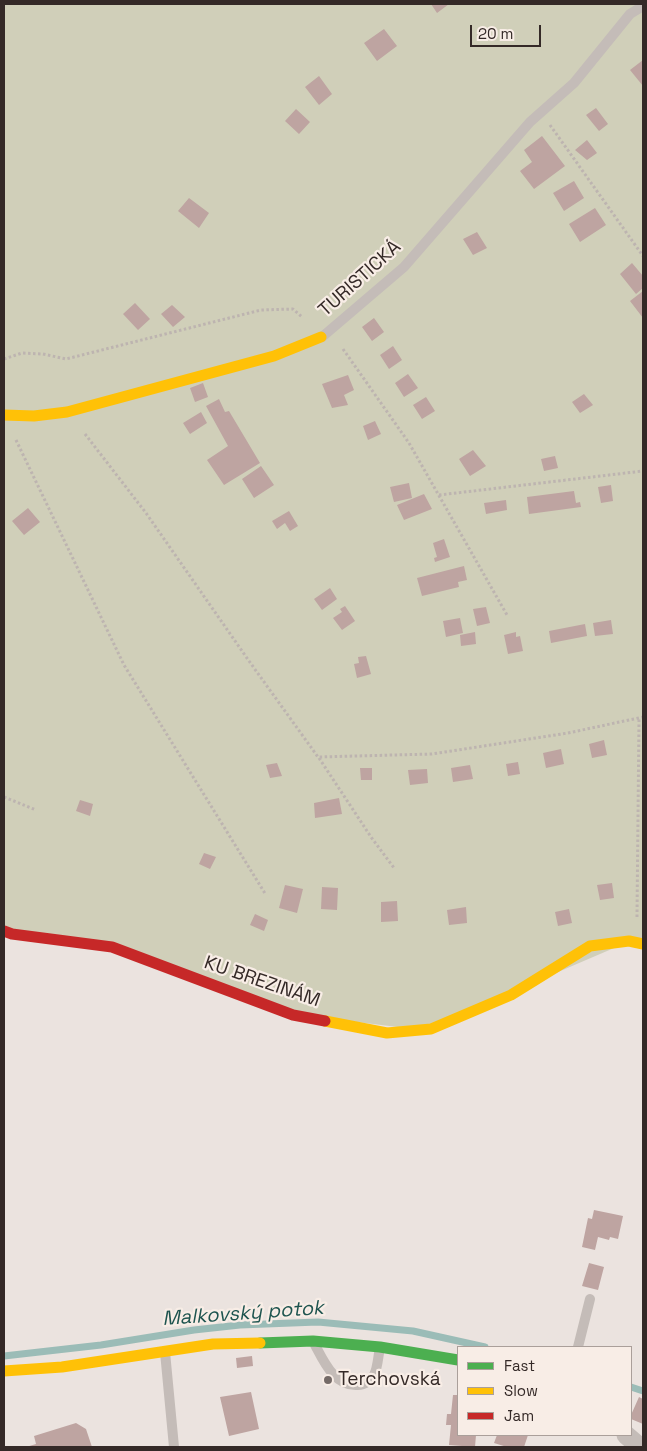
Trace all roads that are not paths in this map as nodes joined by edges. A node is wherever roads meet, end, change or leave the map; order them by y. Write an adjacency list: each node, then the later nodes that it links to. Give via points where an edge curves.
1 (643, 6): 2 (lane, TURISTICKÁ, via 630,14 574,83 530,122 404,267)
2 (326, 334): 3 (street, TURISTICKÁ, via 274,356 68,412)
3 (4, 415)
4 (4, 930): 5 (street, KU BREZINÁM, via 12,934 112,947 293,1015 387,1033 431,1029 511,995 590,946 629,940)
5 (640, 943)
6 (590, 1299): 8 (lane)
7 (313, 1341): 9 (street); 9 (lane, via 329,1370 349,1385 360,1385 373,1377); 10 (street, via 213,1344)
8 (578, 1346)
9 (380, 1347): 11 (street)
10 (165, 1351): 12 (street, via 62,1367); 14 (lane)
11 (457, 1360)
12 (4, 1371)
13 (627, 1436): 15 (street)
14 (174, 1447)
15 (640, 1447)

